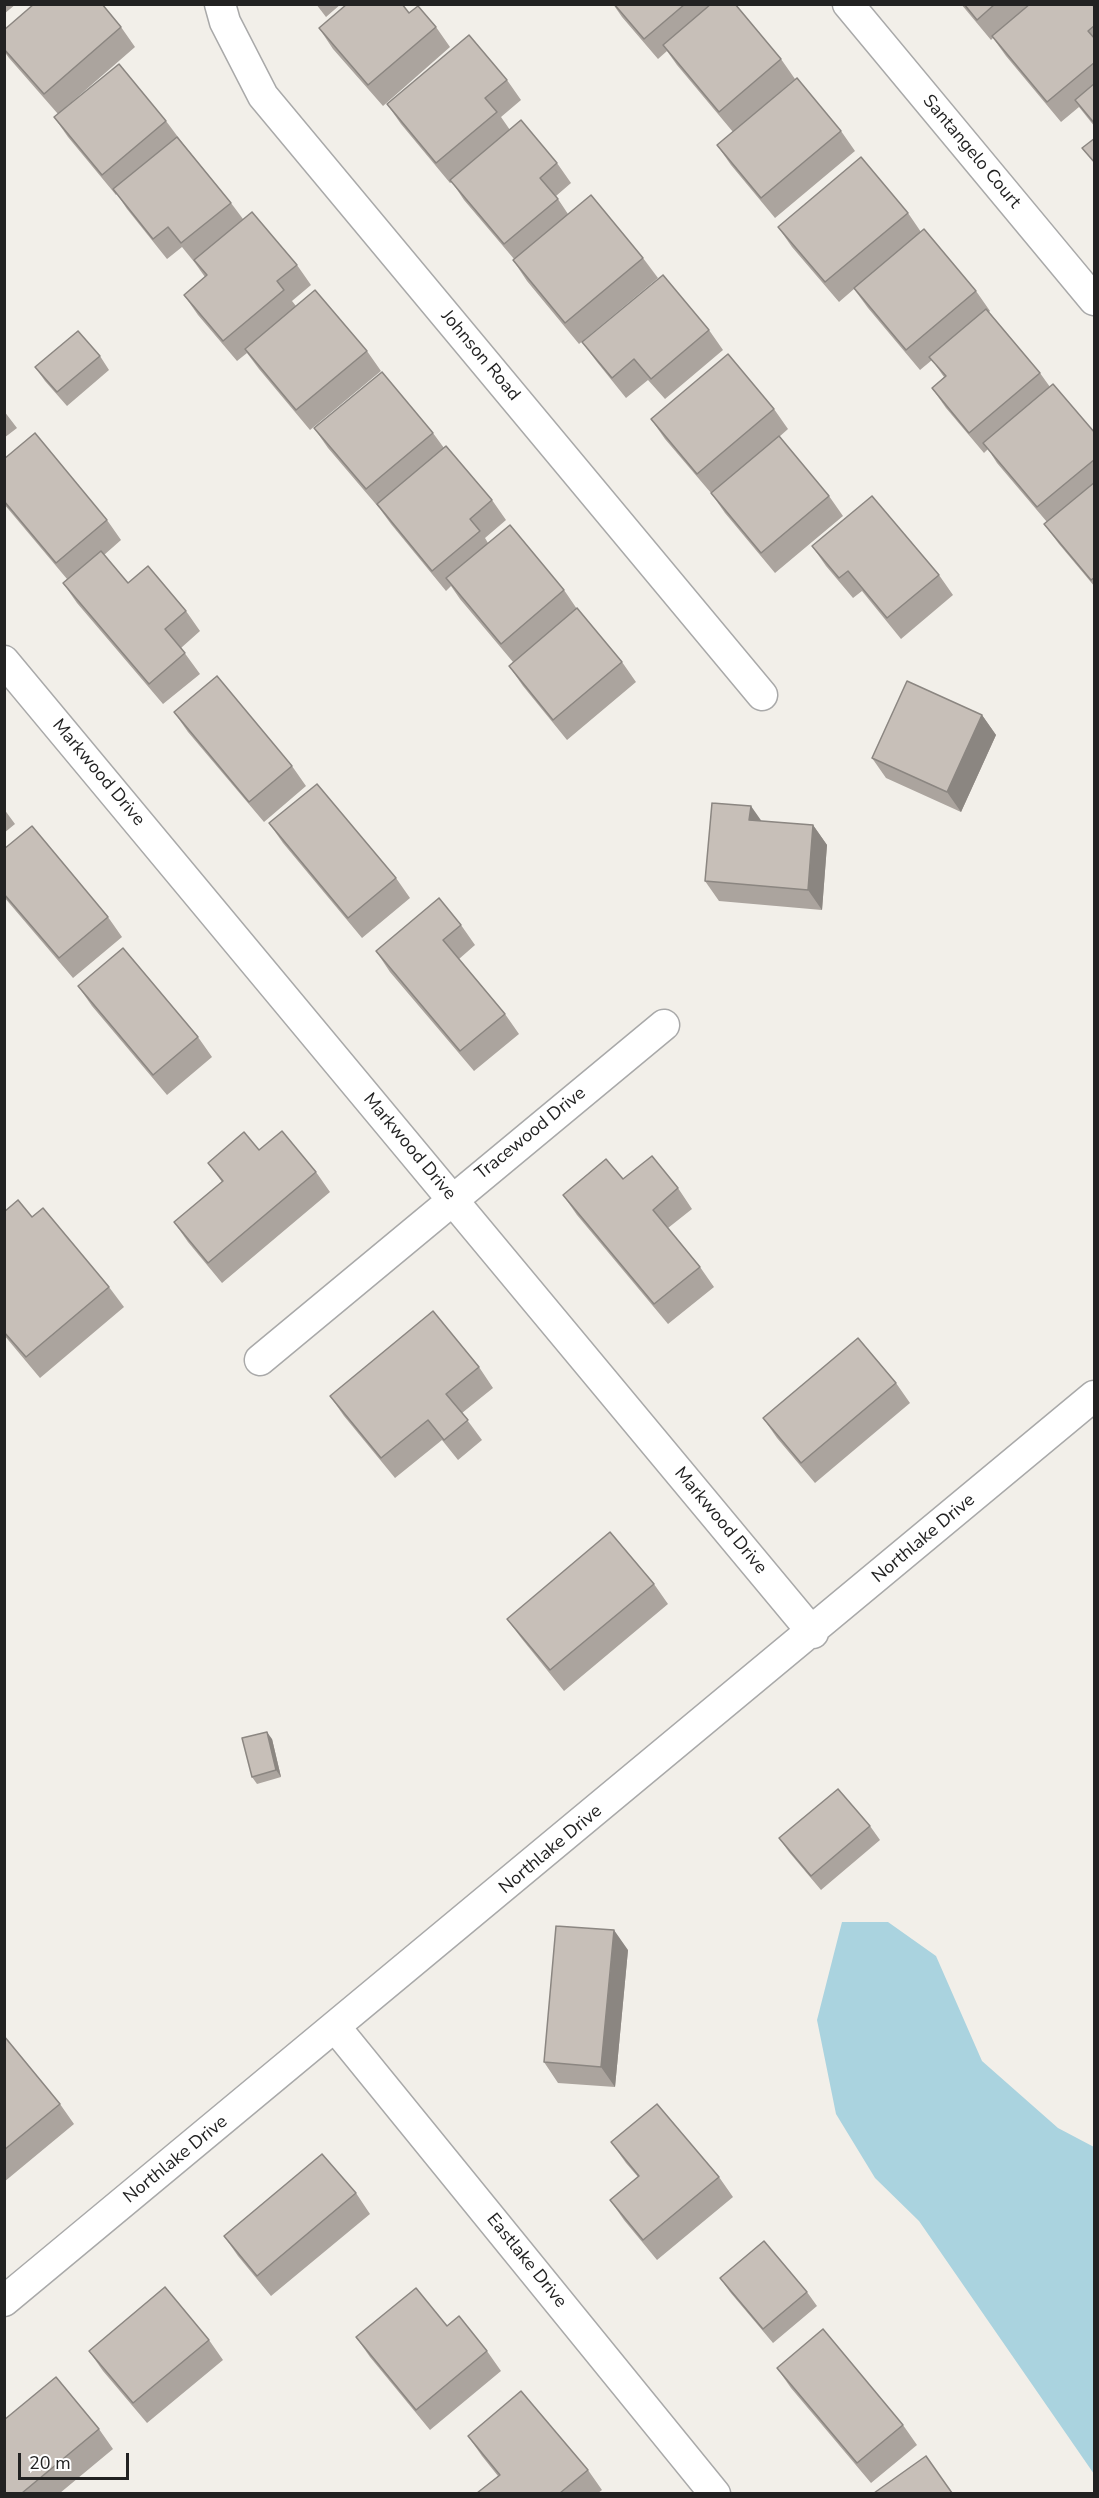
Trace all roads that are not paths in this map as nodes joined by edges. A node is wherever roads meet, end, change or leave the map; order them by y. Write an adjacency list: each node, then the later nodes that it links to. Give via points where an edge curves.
1 (220, 4): 5 (street, Johnson Road, via 225,22 263,96)
2 (848, 4): 3 (street, Santangelo Court)
3 (1095, 300)
4 (4, 661): 7 (street, Markwood Drive)
5 (762, 695)
6 (664, 1025): 7 (street, Tracewood Drive)
7 (452, 1198): 8 (street, Tracewood Drive); 10 (street, Markwood Drive)
8 (260, 1360)
9 (1095, 1396): 10 (street, Northlake Drive)
10 (813, 1633): 11 (street, Northlake Drive)
11 (336, 2028): 12 (street, Northlake Drive); 13 (street, Eastlake Drive)
12 (4, 2301)
13 (715, 2493)

